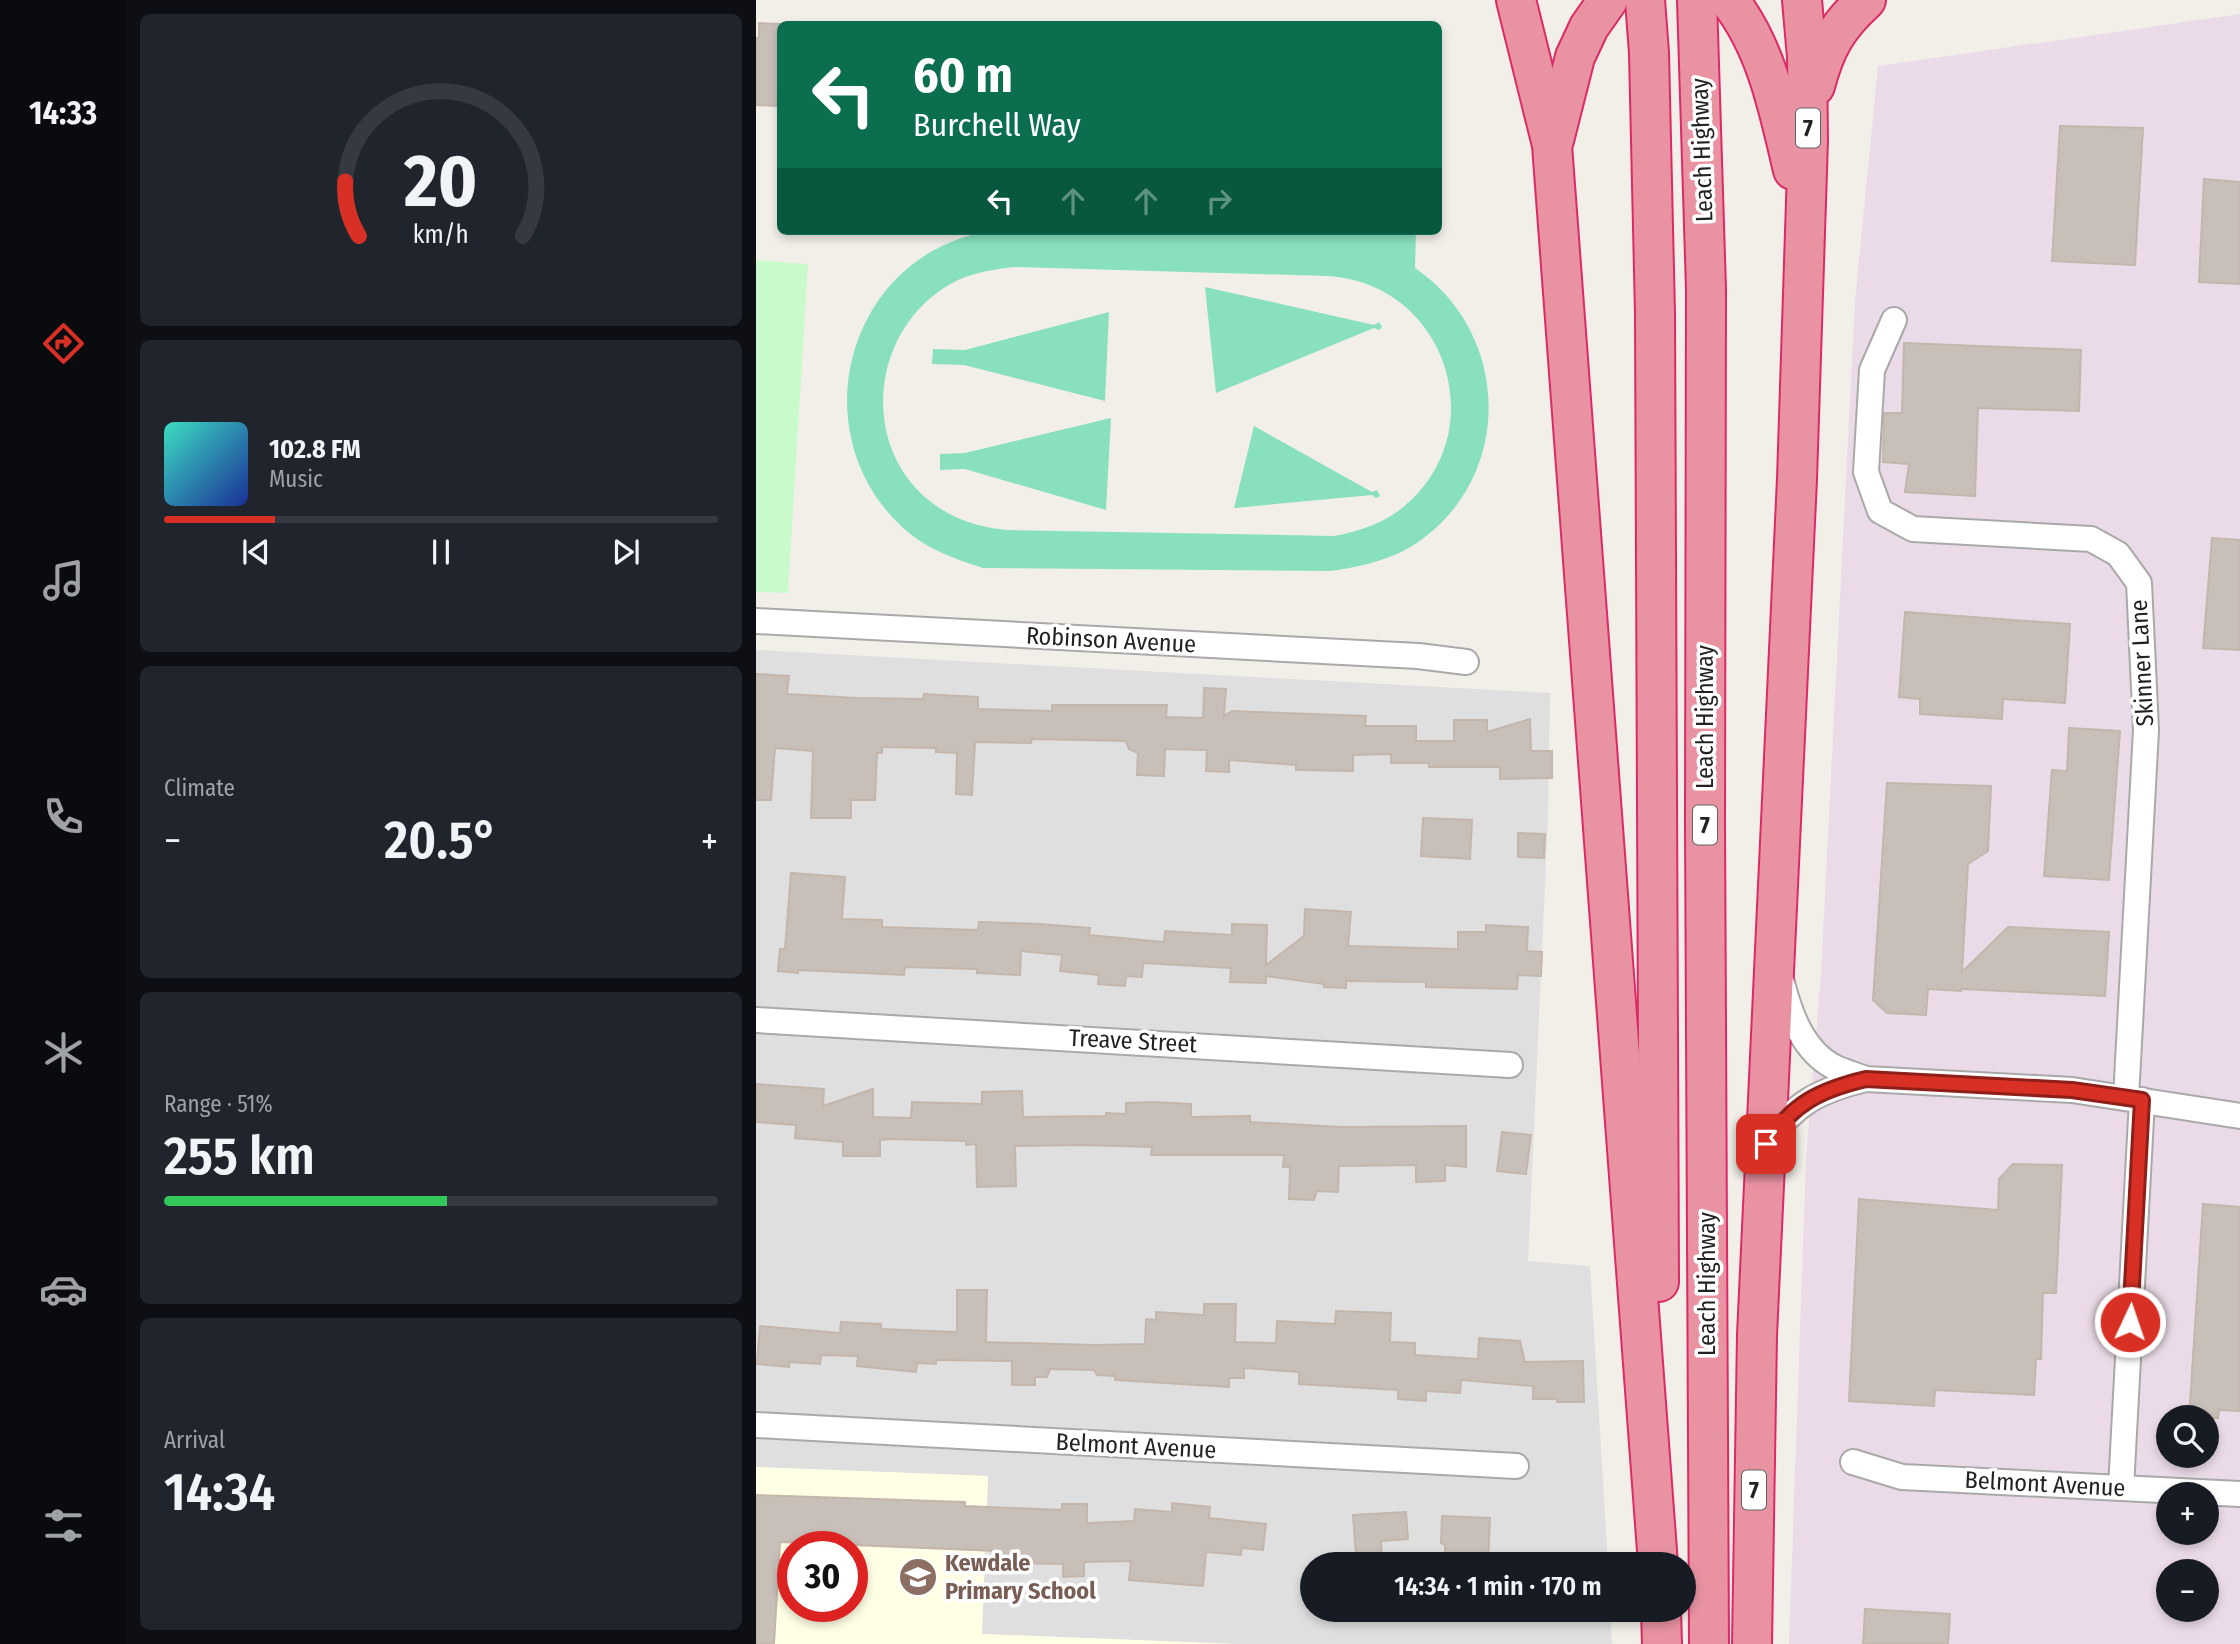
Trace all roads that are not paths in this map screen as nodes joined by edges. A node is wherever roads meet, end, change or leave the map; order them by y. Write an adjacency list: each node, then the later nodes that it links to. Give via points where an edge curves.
1 (1516, 0): 9 (highway)
2 (1608, 0): 9 (highway, via 1575,57)
3 (1645, 0): 27 (highway, Leach Highway / 7, via 1655,314)
4 (1697, 0): 30 (highway, Leach Highway / 7, via 1706,289)
5 (1728, 0): 10 (highway, 7, via 1742,17 1773,87 1793,171)
6 (1802, 0): 8 (highway, 7)
7 (1866, 0): 8 (highway, 7, via 1836,31 1821,61)
8 (1808, 140): 10 (highway, 7)
9 (1552, 145): 26 (highway)
10 (1803, 256): 14 (highway, 7)
11 (1894, 320): 18 (street, Skinner Lane, via 1872,370 1866,472 1880,511 1913,529 2091,539 2118,554 2139,583 2146,730)
12 (756, 621): 13 (street, Robinson Avenue)
13 (1466, 662)
14 (1775, 955): 17 (street, via 1791,1016 1811,1047 1834,1068); 20 (highway, 7)
15 (756, 1020): 16 (street, Treave Street)
16 (1510, 1065)
17 (1866, 1079): 18 (street, via 2072,1090); 20 (street, via 1802,1103)
18 (2134, 1099): 19 (street); 24 (street, Skinner Lane)
19 (2240, 1116)
20 (1766, 1144): 31 (highway, 7, via 1757,1335)
21 (756, 1425): 23 (street, Belmont Avenue)
22 (1853, 1462): 24 (street, Belmont Avenue, via 1902,1477)
23 (1516, 1466)
24 (2120, 1488): 25 (street, Belmont Avenue)
25 (2240, 1494)
26 (1658, 1552)
27 (1659, 1552)
28 (1661, 1622): 29 (highway)
29 (1662, 1644)
30 (1709, 1644)
31 (1752, 1644)

